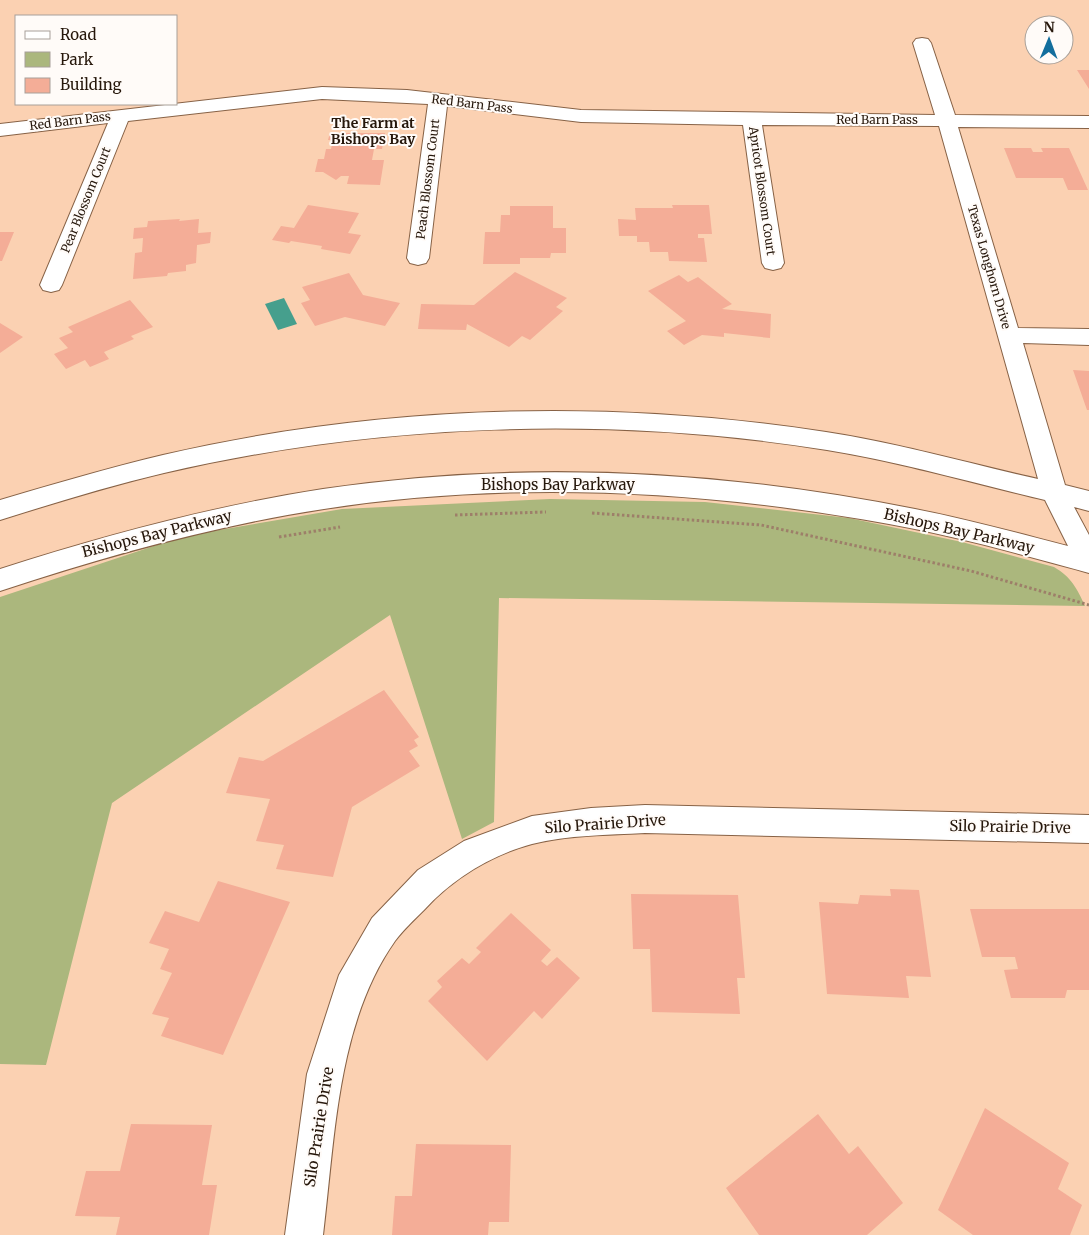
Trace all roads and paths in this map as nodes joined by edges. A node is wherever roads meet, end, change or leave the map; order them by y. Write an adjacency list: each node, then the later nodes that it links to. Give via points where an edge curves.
1 (922, 43): 5 (street, Texas Longhorn Drive)
2 (438, 100): 3 (street, Red Barn Pass, via 322,93); 4 (street, Red Barn Pass, via 581,116); 8 (street, Peach Blossom Court)
3 (121, 115): 7 (street, Red Barn Pass); 10 (street, Pear Blossom Court)
4 (752, 119): 5 (street, Red Barn Pass); 9 (street, Apricot Blossom Court)
5 (947, 121): 6 (street, Red Barn Pass); 11 (street, Texas Longhorn Drive)
6 (1089, 122)
7 (0, 130)
8 (418, 258)
9 (773, 263)
10 (51, 285)
11 (1008, 336): 12 (street); 13 (street, Texas Longhorn Drive)
12 (1089, 337)
13 (1054, 492): 14 (street); 15 (street, via 879,450 808,438 682,425 527,420 396,427 297,439 124,474); 21 (street, Texas Longhorn Drive)
14 (1089, 501)
15 (0, 510)
16 (554, 512): 18 (path)
17 (583, 512): 23 (path, via 761,525 972,571)
18 (450, 515)
19 (344, 526): 20 (path)
20 (276, 538)
21 (1089, 562): 22 (street, Bishops Bay Parkway, via 979,533 857,508 680,487 520,482 354,495 256,510 131,539)
22 (0, 580)
23 (1089, 605)
24 (1089, 828): 25 (street, Silo Prairie Drive, via 646,819 532,830 475,851 429,882 384,929 351,987 325,1074)
25 (304, 1235)

